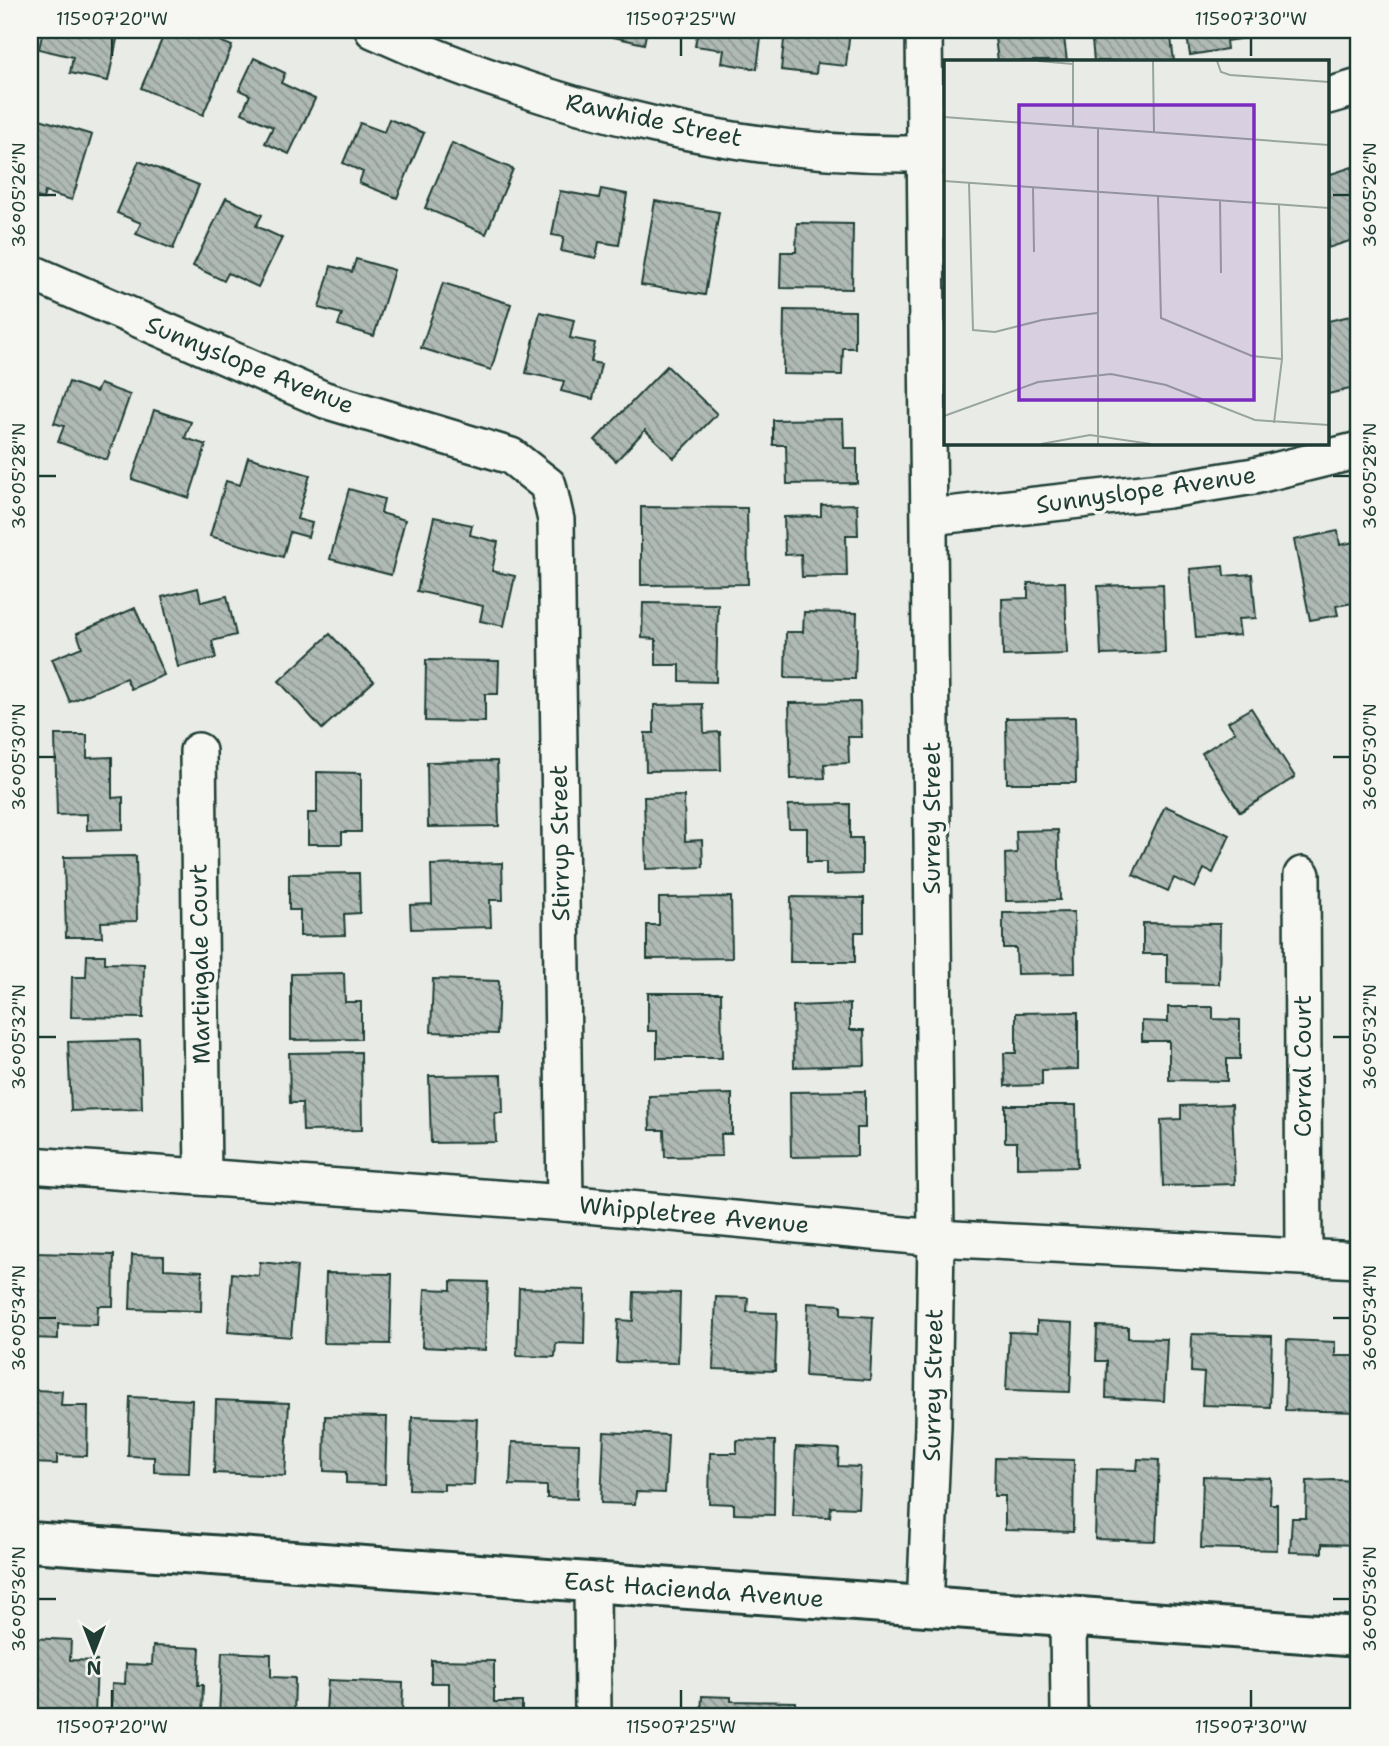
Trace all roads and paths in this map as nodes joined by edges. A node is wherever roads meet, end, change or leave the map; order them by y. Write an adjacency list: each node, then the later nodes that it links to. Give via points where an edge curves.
1 (373, 30): 5 (street, Rawhide Street, via 519,88 617,116 723,138 845,153)
2 (923, 30): 5 (street, Surrey Street)
3 (1359, 87): 4 (street)
4 (1330, 95)
5 (936, 154): 9 (street, Surrey Street)
6 (30, 272): 8 (street, Sunnyslope Avenue, via 325,400 511,456)
7 (1359, 450): 9 (street, Sunnyslope Avenue, via 1254,476 1168,490)
8 (548, 485): 14 (street, Stirrup Street, via 556,520)
9 (930, 517): 15 (street, Surrey Street)
10 (198, 751): 13 (street, Martingale Court)
11 (1302, 875): 16 (street, Corral Court)
12 (30, 1165): 13 (street, Whippletree Avenue)
13 (203, 1177): 14 (street, Whippletree Avenue)
14 (565, 1203): 15 (street, Whippletree Avenue)
15 (936, 1238): 16 (street, Whippletree Avenue); 20 (street, Surrey Street)
16 (1304, 1256): 17 (street, Whippletree Avenue)
17 (1359, 1260)
18 (30, 1542): 19 (main road, East Hacienda Avenue)
19 (592, 1582): 20 (main road, East Hacienda Avenue); 23 (street)
20 (925, 1607): 21 (main road, East Hacienda Avenue)
21 (1068, 1617): 22 (main road, East Hacienda Avenue); 24 (street)
22 (1359, 1637)
23 (593, 1716)
24 (1069, 1716)

